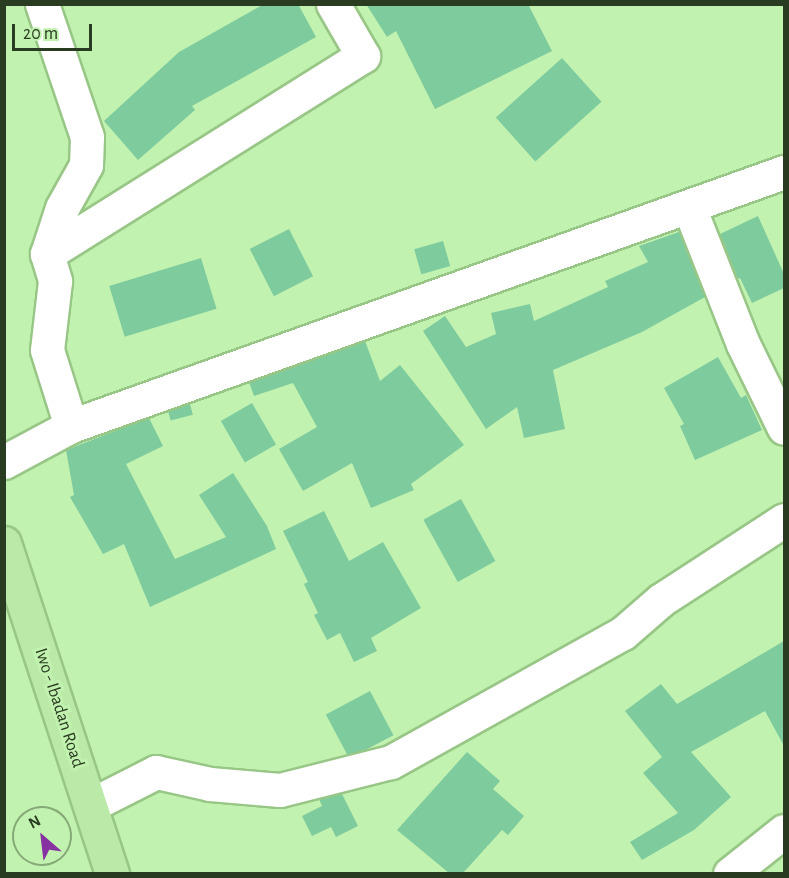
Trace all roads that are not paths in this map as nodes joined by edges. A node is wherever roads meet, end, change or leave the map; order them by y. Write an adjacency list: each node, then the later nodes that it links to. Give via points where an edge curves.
1 (42, 4): 5 (street, via 87,137 86,165 62,208)
2 (333, 4): 5 (street, via 363,56)
3 (784, 171): 4 (street)
4 (689, 207): 6 (street); 7 (street, via 743,344)
5 (47, 254): 6 (street, via 55,281 47,350)
6 (71, 426): 8 (street)
7 (784, 428)
8 (4, 462)
9 (784, 520): 11 (street, via 661,600 623,633 391,762 280,790 210,784 156,772)
10 (4, 543): 11 (main road, Iwo - Ibadan Road)
11 (91, 805): 13 (main road, Iwo - Ibadan Road)
12 (784, 831): 14 (street)
13 (112, 873)
14 (730, 873)

